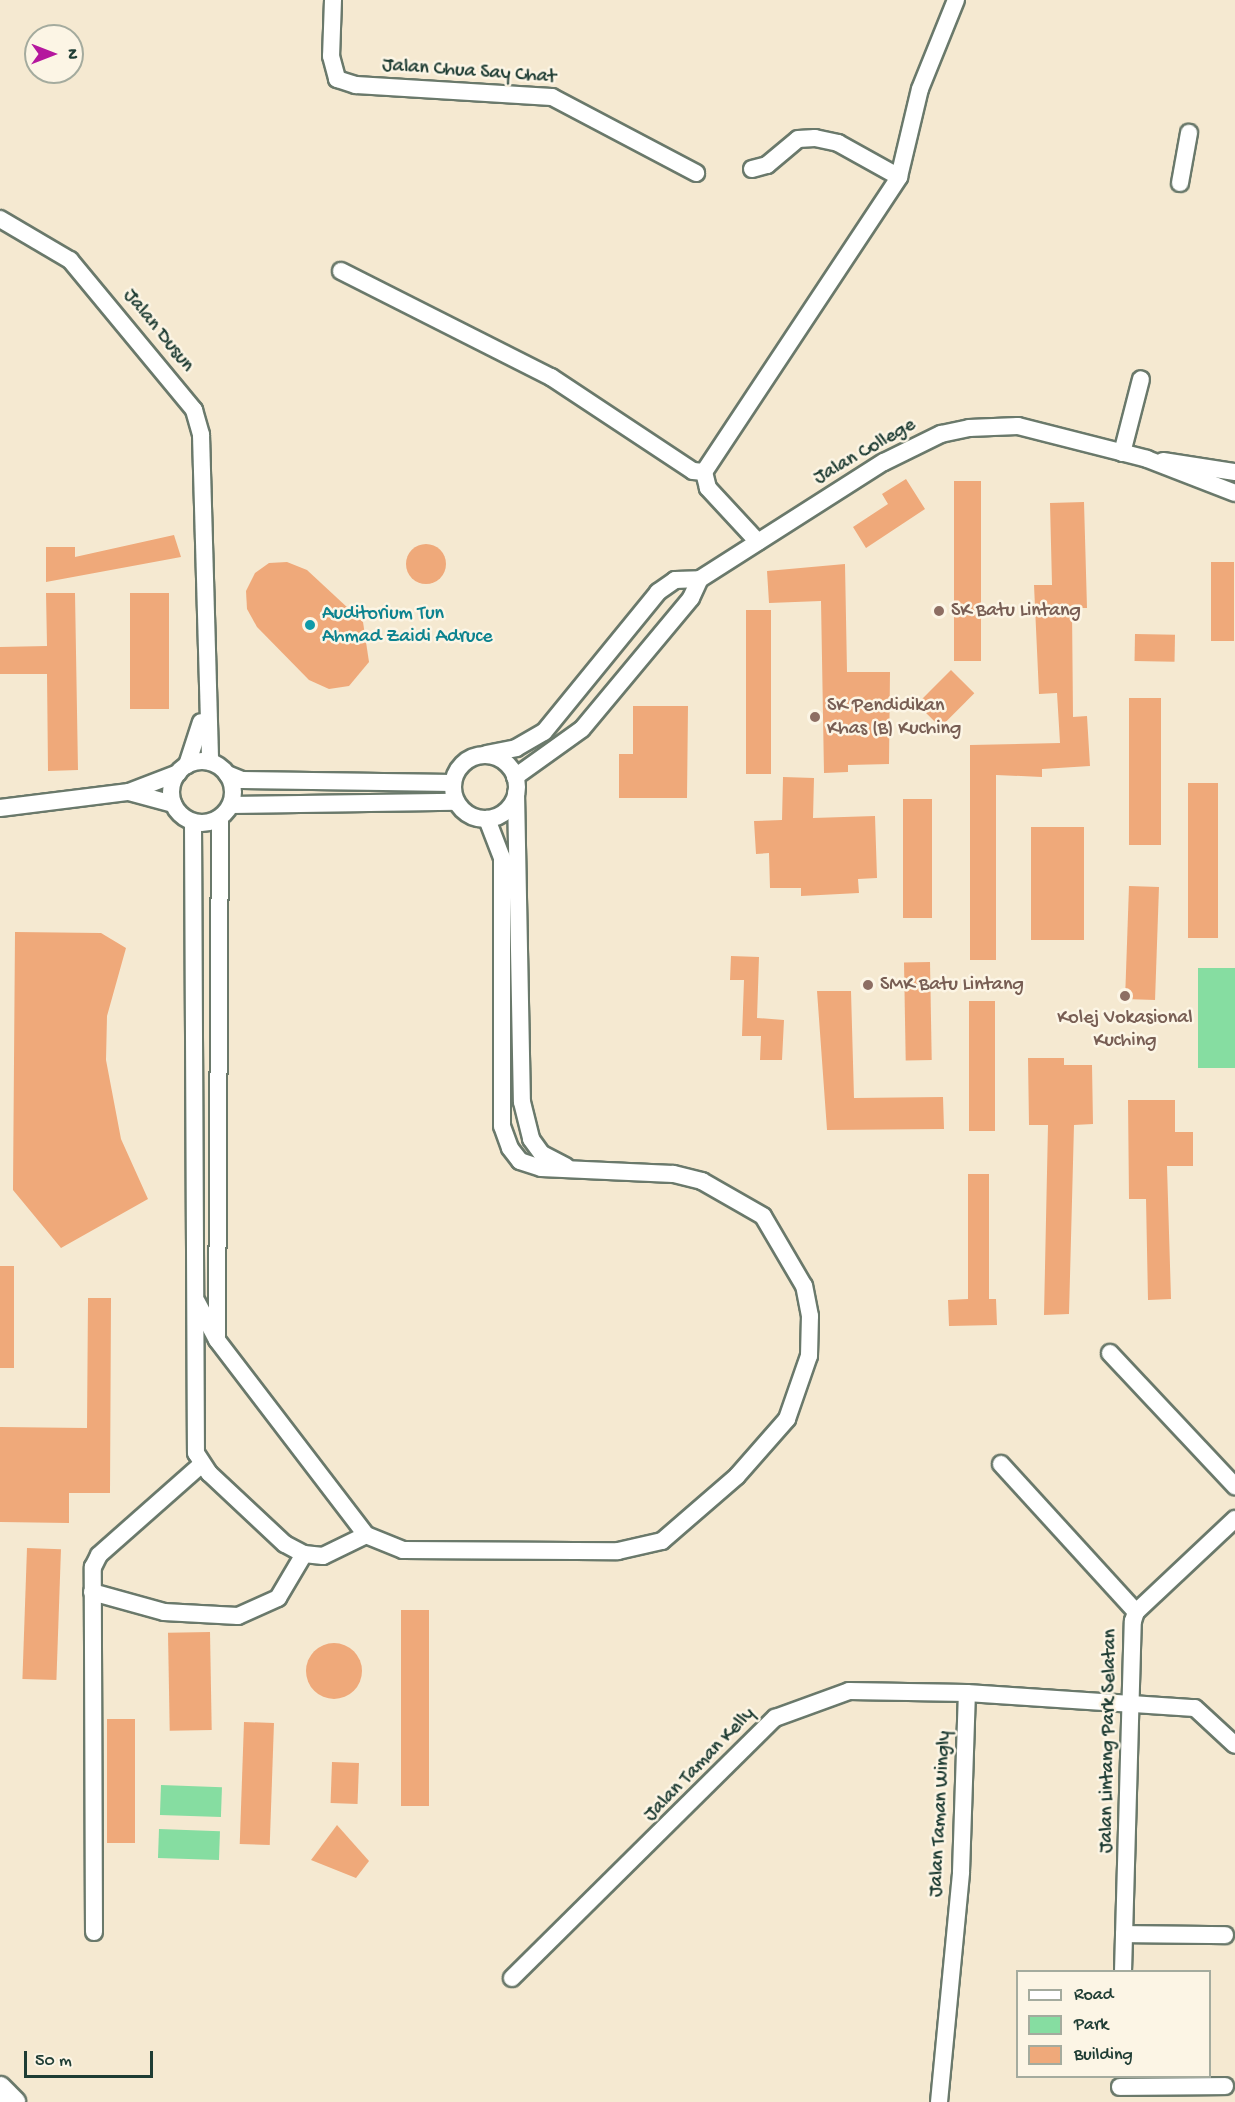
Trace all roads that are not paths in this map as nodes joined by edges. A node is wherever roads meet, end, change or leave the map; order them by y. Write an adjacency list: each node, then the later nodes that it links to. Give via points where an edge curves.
1 (333, 0): 5 (street, Jalan Chua Say Chat, via 331,56 338,80 356,86 552,97)
2 (956, 0): 6 (street, via 920,89)
3 (1190, 133): 7 (street)
4 (752, 169): 6 (street, via 768,165 798,139 815,138 838,143)
5 (696, 173)
6 (898, 177): 14 (street)
7 (1180, 183)
8 (0, 219): 20 (street, Jalan Dusun, via 70,260 188,400 201,435)
9 (342, 271): 14 (street, via 551,377 693,471)
10 (1141, 379): 11 (street)
11 (1122, 453): 12 (street, Jalan College); 18 (street, Jalan College, via 1018,426 940,434 884,462)
12 (1147, 459): 13 (street); 16 (street, Jalan College)
13 (1213, 465): 15 (street); 16 (street, via 1202,471)
14 (704, 472): 18 (street, via 708,488)
15 (1235, 472)
16 (1207, 485): 17 (street, Jalan College)
17 (1235, 493)
18 (758, 542): 19 (street, Jalan College)
19 (700, 579): 21 (street, via 675,580 658,592 544,732 516,748); 26 (street, via 691,598 582,729)
20 (206, 700): 22 (street); 23 (street)
21 (486, 754): 25 (street, via 464,762); 26 (street, via 504,761)
22 (210, 762): 23 (street); 24 (street)
23 (182, 769): 27 (street); 29 (street)
24 (227, 774): 25 (street, via 242,780); 31 (street, via 233,789)
25 (453, 783): 28 (street)
26 (516, 785): 32 (street, via 509,808); 36 (street, via 522,1102 531,1139 542,1154)
27 (129, 792): 29 (street); 30 (street)
28 (456, 802): 31 (street); 32 (street, via 469,815)
29 (173, 804): 33 (street)
30 (0, 808)
31 (225, 812): 33 (street); 35 (street)
32 (487, 819): 36 (street, via 502,858 502,1126 520,1161)
33 (193, 822): 34 (street)
34 (192, 1134): 35 (street); 37 (street)
35 (215, 1139): 38 (street)
36 (575, 1169): 44 (street, via 673,1174 702,1181 763,1216 804,1286 810,1316 809,1356 787,1419 737,1476 662,1541 641,1548 403,1550)
37 (197, 1302): 38 (street); 40 (street, via 196,1453)
38 (217, 1340): 44 (street)
39 (1110, 1353): 42 (street)
40 (202, 1464): 45 (street, via 285,1544); 46 (street, via 99,1555)
41 (1001, 1464): 47 (street)
42 (1235, 1486)
43 (1235, 1519): 47 (street, Jalan Lintang Park Selatan)
44 (366, 1535): 45 (street, via 323,1556)
45 (304, 1554): 46 (street, via 278,1598 238,1616 164,1612)
46 (92, 1592): 51 (street)
47 (1136, 1612): 49 (street, Jalan Lintang Park Selatan)
48 (967, 1693): 49 (street); 55 (street, Jalan Taman Kelly, via 849,1691 775,1718); 60 (street, Jalan Taman Wingly, via 959,1894)
49 (1133, 1704): 50 (street, via 1195,1708); 52 (street, Jalan Lintang Park Selatan)
50 (1235, 1745)
51 (94, 1932)
52 (1124, 1934): 53 (street); 54 (street, Jalan Lintang Park Selatan)
53 (1225, 1935)
54 (1123, 1970)
55 (512, 1978)
56 (1225, 2086): 58 (street)
57 (0, 2088): 59 (main road)
58 (1120, 2088)
59 (15, 2102)
60 (939, 2102)

